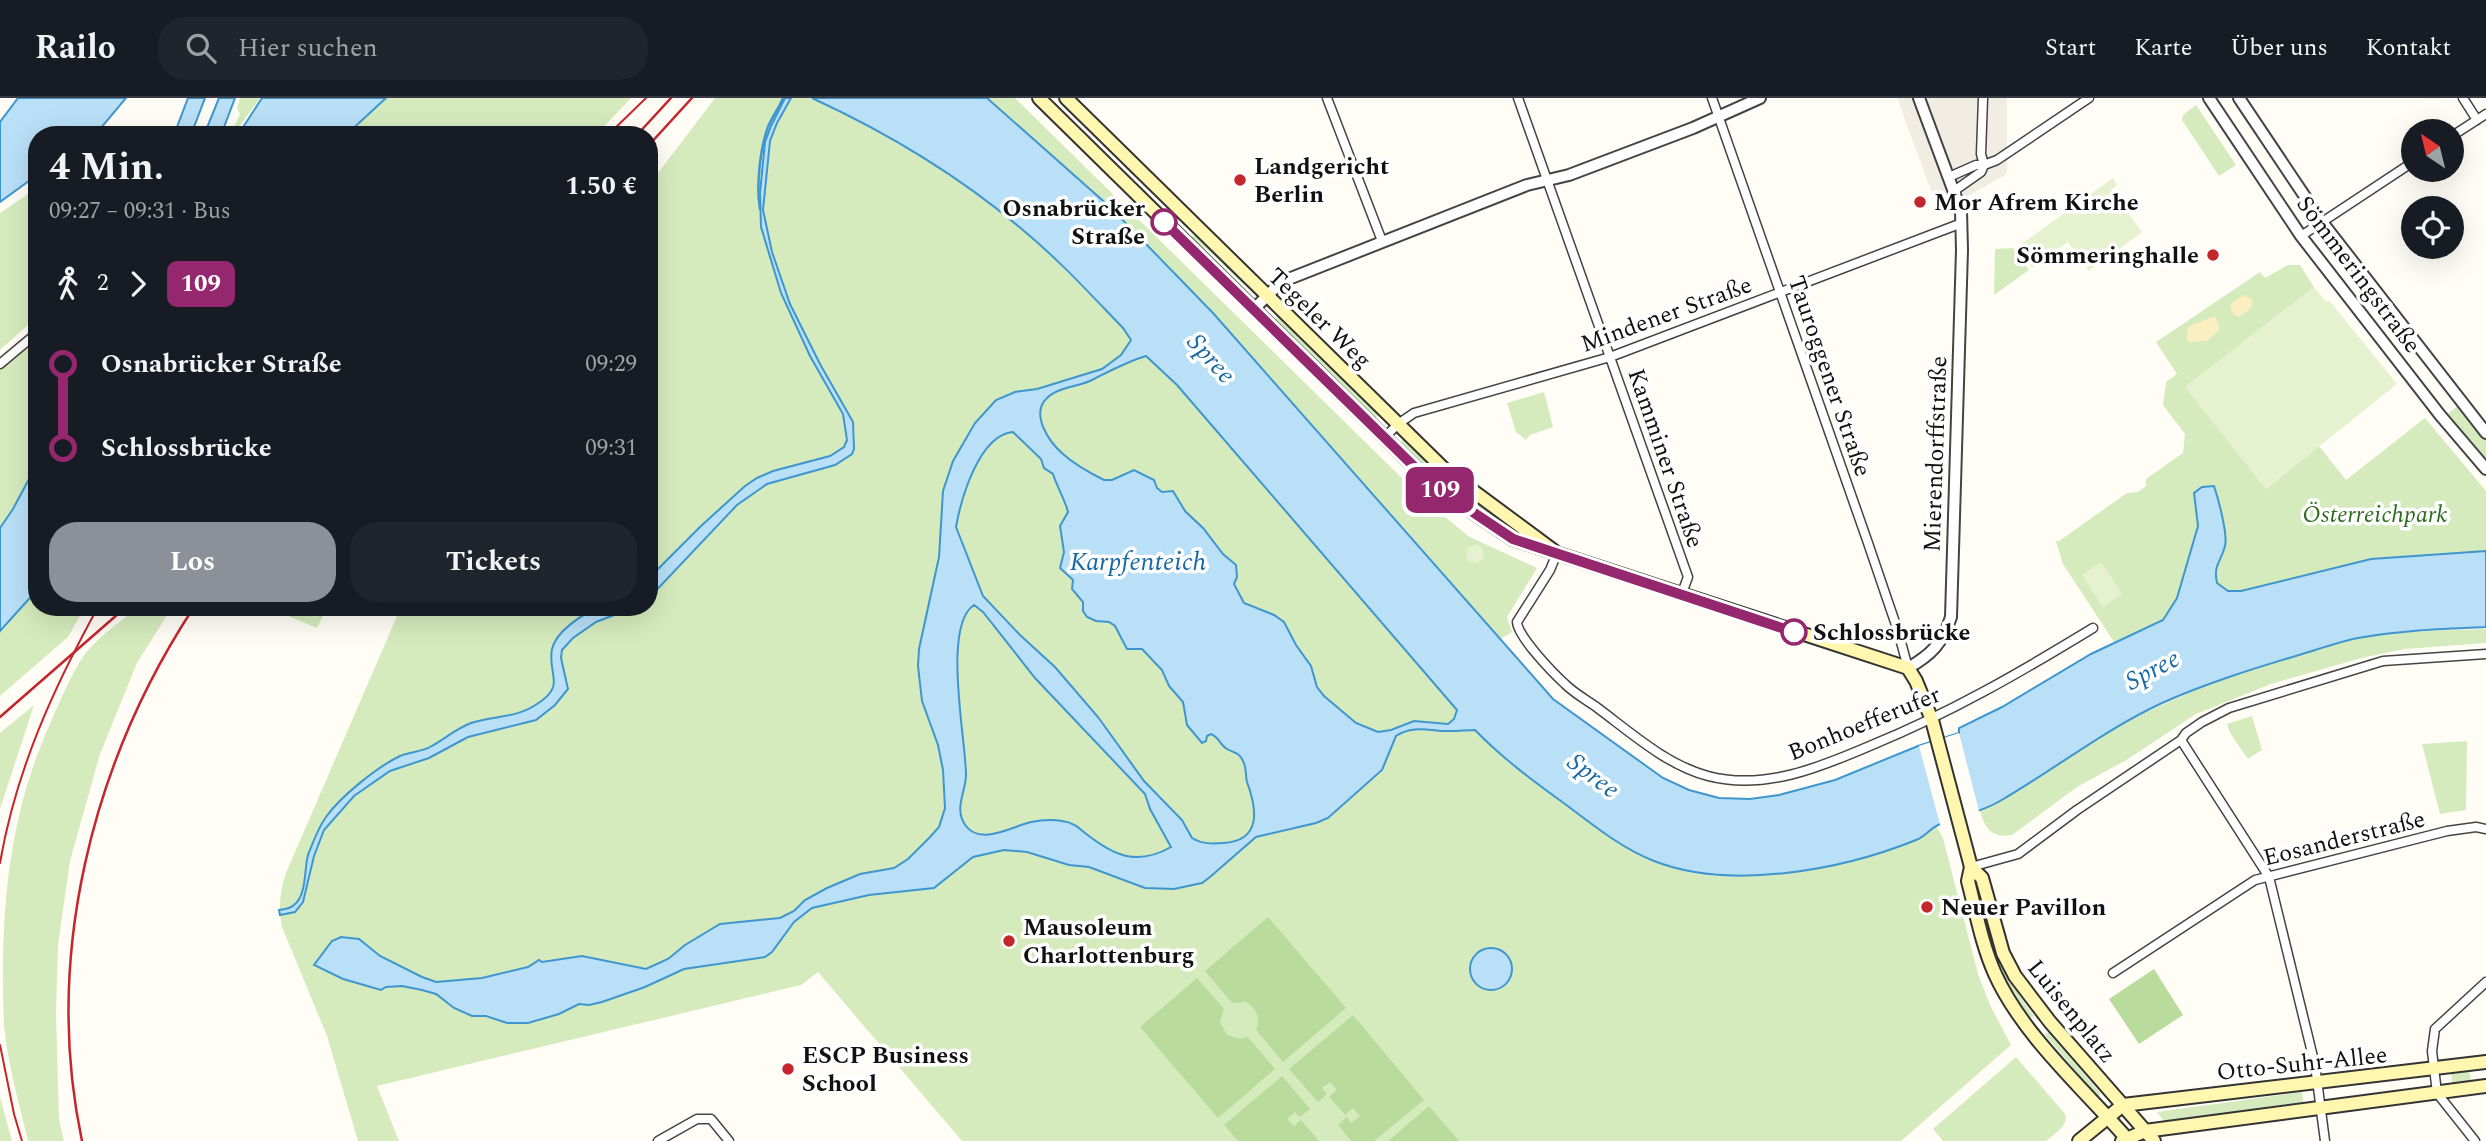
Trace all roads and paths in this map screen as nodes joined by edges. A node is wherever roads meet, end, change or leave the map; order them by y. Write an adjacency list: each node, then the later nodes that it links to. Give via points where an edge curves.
1 (1039, 98): 28 (main road, Tegeler Weg)
2 (1066, 98): 27 (main road, Tegeler Weg)
3 (1327, 98): 25 (street)
4 (1518, 98): 20 (street, Kamminer Straße)
5 (1712, 98): 14 (street, Tauroggener Straße)
6 (1760, 98): 14 (street)
7 (1919, 98): 19 (street, Mierendorffstraße)
8 (1983, 98): 17 (street)
9 (2089, 98): 17 (street)
10 (2209, 98): 24 (street, Sömmeringstraße)
11 (2239, 98): 22 (street, Sömmeringstraße)
12 (2463, 98): 15 (street)
13 (2486, 114): 15 (street)
14 (1718, 116): 20 (street); 26 (street, Tauroggener Straße)
15 (2477, 120): 16 (street)
16 (2464, 128)
17 (1983, 165): 19 (street); 21 (street, via 1981,172)
18 (2401, 170): 22 (street)
19 (1949, 177): 21 (street, Mierendorffstraße)
20 (1546, 181): 25 (street); 30 (street, Kamminer Straße)
21 (1954, 191): 23 (street, Mierendorffstraße)
22 (2322, 222): 24 (street); 33 (street, Sömmeringstraße)
23 (1962, 223): 26 (street, Mindener Straße); 40 (street, Mierendorffstraße, via 1951,617 1942,640 1926,658)
24 (2301, 236): 35 (street, Sömmeringstraße)
25 (1382, 242): 27 (street, via 1286,280)
26 (1781, 294): 30 (street, Mindener Straße); 40 (street, Tauroggener Straße)
27 (1267, 295): 28 (street); 32 (main road, Tegeler Weg)
28 (1254, 309): 34 (main road, Tegeler Weg)
29 (28, 341): 31 (street)
30 (1610, 357): 32 (street, Mindener Straße, via 1414,413); 37 (street, Kamminer Straße, via 1688,577)
31 (0, 364)
32 (1398, 424): 34 (street, Mindener Straße); 36 (main road, Tegeler Weg, via 1446,471)
33 (2486, 433)
34 (1385, 437): 36 (main road, Tegeler Weg, via 1434,486 1477,517 1513,539)
35 (2486, 469)
36 (1557, 553): 37 (main road, Tegeler Weg); 41 (street, Bonhoefferufer, via 1517,622 1521,634 1566,685 1683,766 1722,779 1785,776 1835,761)
37 (1682, 593): 40 (main road, Tegeler Weg)
38 (2093, 628): 41 (street, Bonhoefferufer)
39 (2486, 654): 42 (street, via 2383,661 2229,708)
40 (1908, 668): 41 (main road)
41 (1932, 720): 44 (main road)
42 (2181, 740): 44 (street, via 2018,854); 45 (street)
43 (2486, 829): 45 (street, Eosanderstraße, via 2447,831)
44 (1971, 867): 53 (main road, Luisenplatz, via 1982,878 2003,953 2015,976); 55 (main road, Luisenplatz, via 1968,881 2001,986 2034,1034)
45 (2269, 877): 46 (street, Eosanderstraße, via 2255,880); 50 (street)
46 (2113, 973)
47 (2486, 982): 49 (street, via 2435,1029)
48 (2486, 1062): 49 (main road, Otto-Suhr-Allee)
49 (2434, 1069): 50 (main road, Otto-Suhr-Allee); 52 (street)
50 (2317, 1084): 53 (main road, Otto-Suhr-Allee); 54 (street)
51 (2486, 1087): 52 (main road, Otto-Suhr-Allee)
52 (2437, 1093): 54 (main road, Otto-Suhr-Allee); 62 (street)
53 (2123, 1105): 55 (main road); 56 (main road, Luisenplatz)
54 (2320, 1109): 56 (main road, Otto-Suhr-Allee); 61 (street)
55 (2108, 1117): 57 (main road, Luisenplatz); 60 (main road)
56 (2149, 1136): 57 (main road, Otto-Suhr-Allee)
57 (2126, 1140)
58 (657, 1141): 59 (street, via 705,1118)
59 (730, 1141)
60 (2079, 1141)
61 (2325, 1141)
62 (2475, 1141)

